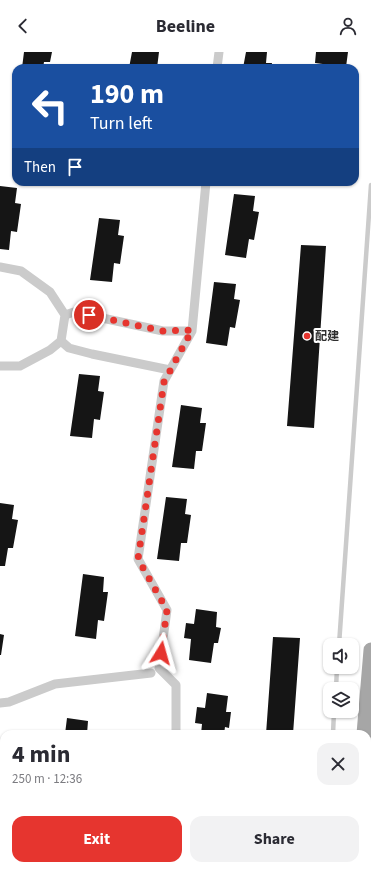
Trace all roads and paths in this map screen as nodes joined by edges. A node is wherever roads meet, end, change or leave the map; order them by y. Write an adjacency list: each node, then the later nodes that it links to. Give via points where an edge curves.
1 (219, 52): 2 (street)
2 (218, 64)
3 (371, 185): 11 (lane)
4 (206, 186): 7 (street)
5 (0, 267): 6 (street, via 21,271 50,292)
6 (64, 315): 7 (street, via 74,312 163,331); 8 (street)
7 (192, 330): 10 (street)
8 (60, 341): 9 (street, via 50,350 20,366); 10 (street, via 69,348)
9 (0, 366)
10 (170, 370): 16 (street, via 164,382 138,559 167,610 159,668 176,685)
11 (339, 638)
12 (371, 650): 18 (main road)
13 (151, 673): 14 (street, via 55,684)
14 (0, 703)
15 (334, 718): 17 (lane)
16 (176, 730)
17 (333, 730)
18 (364, 730)

